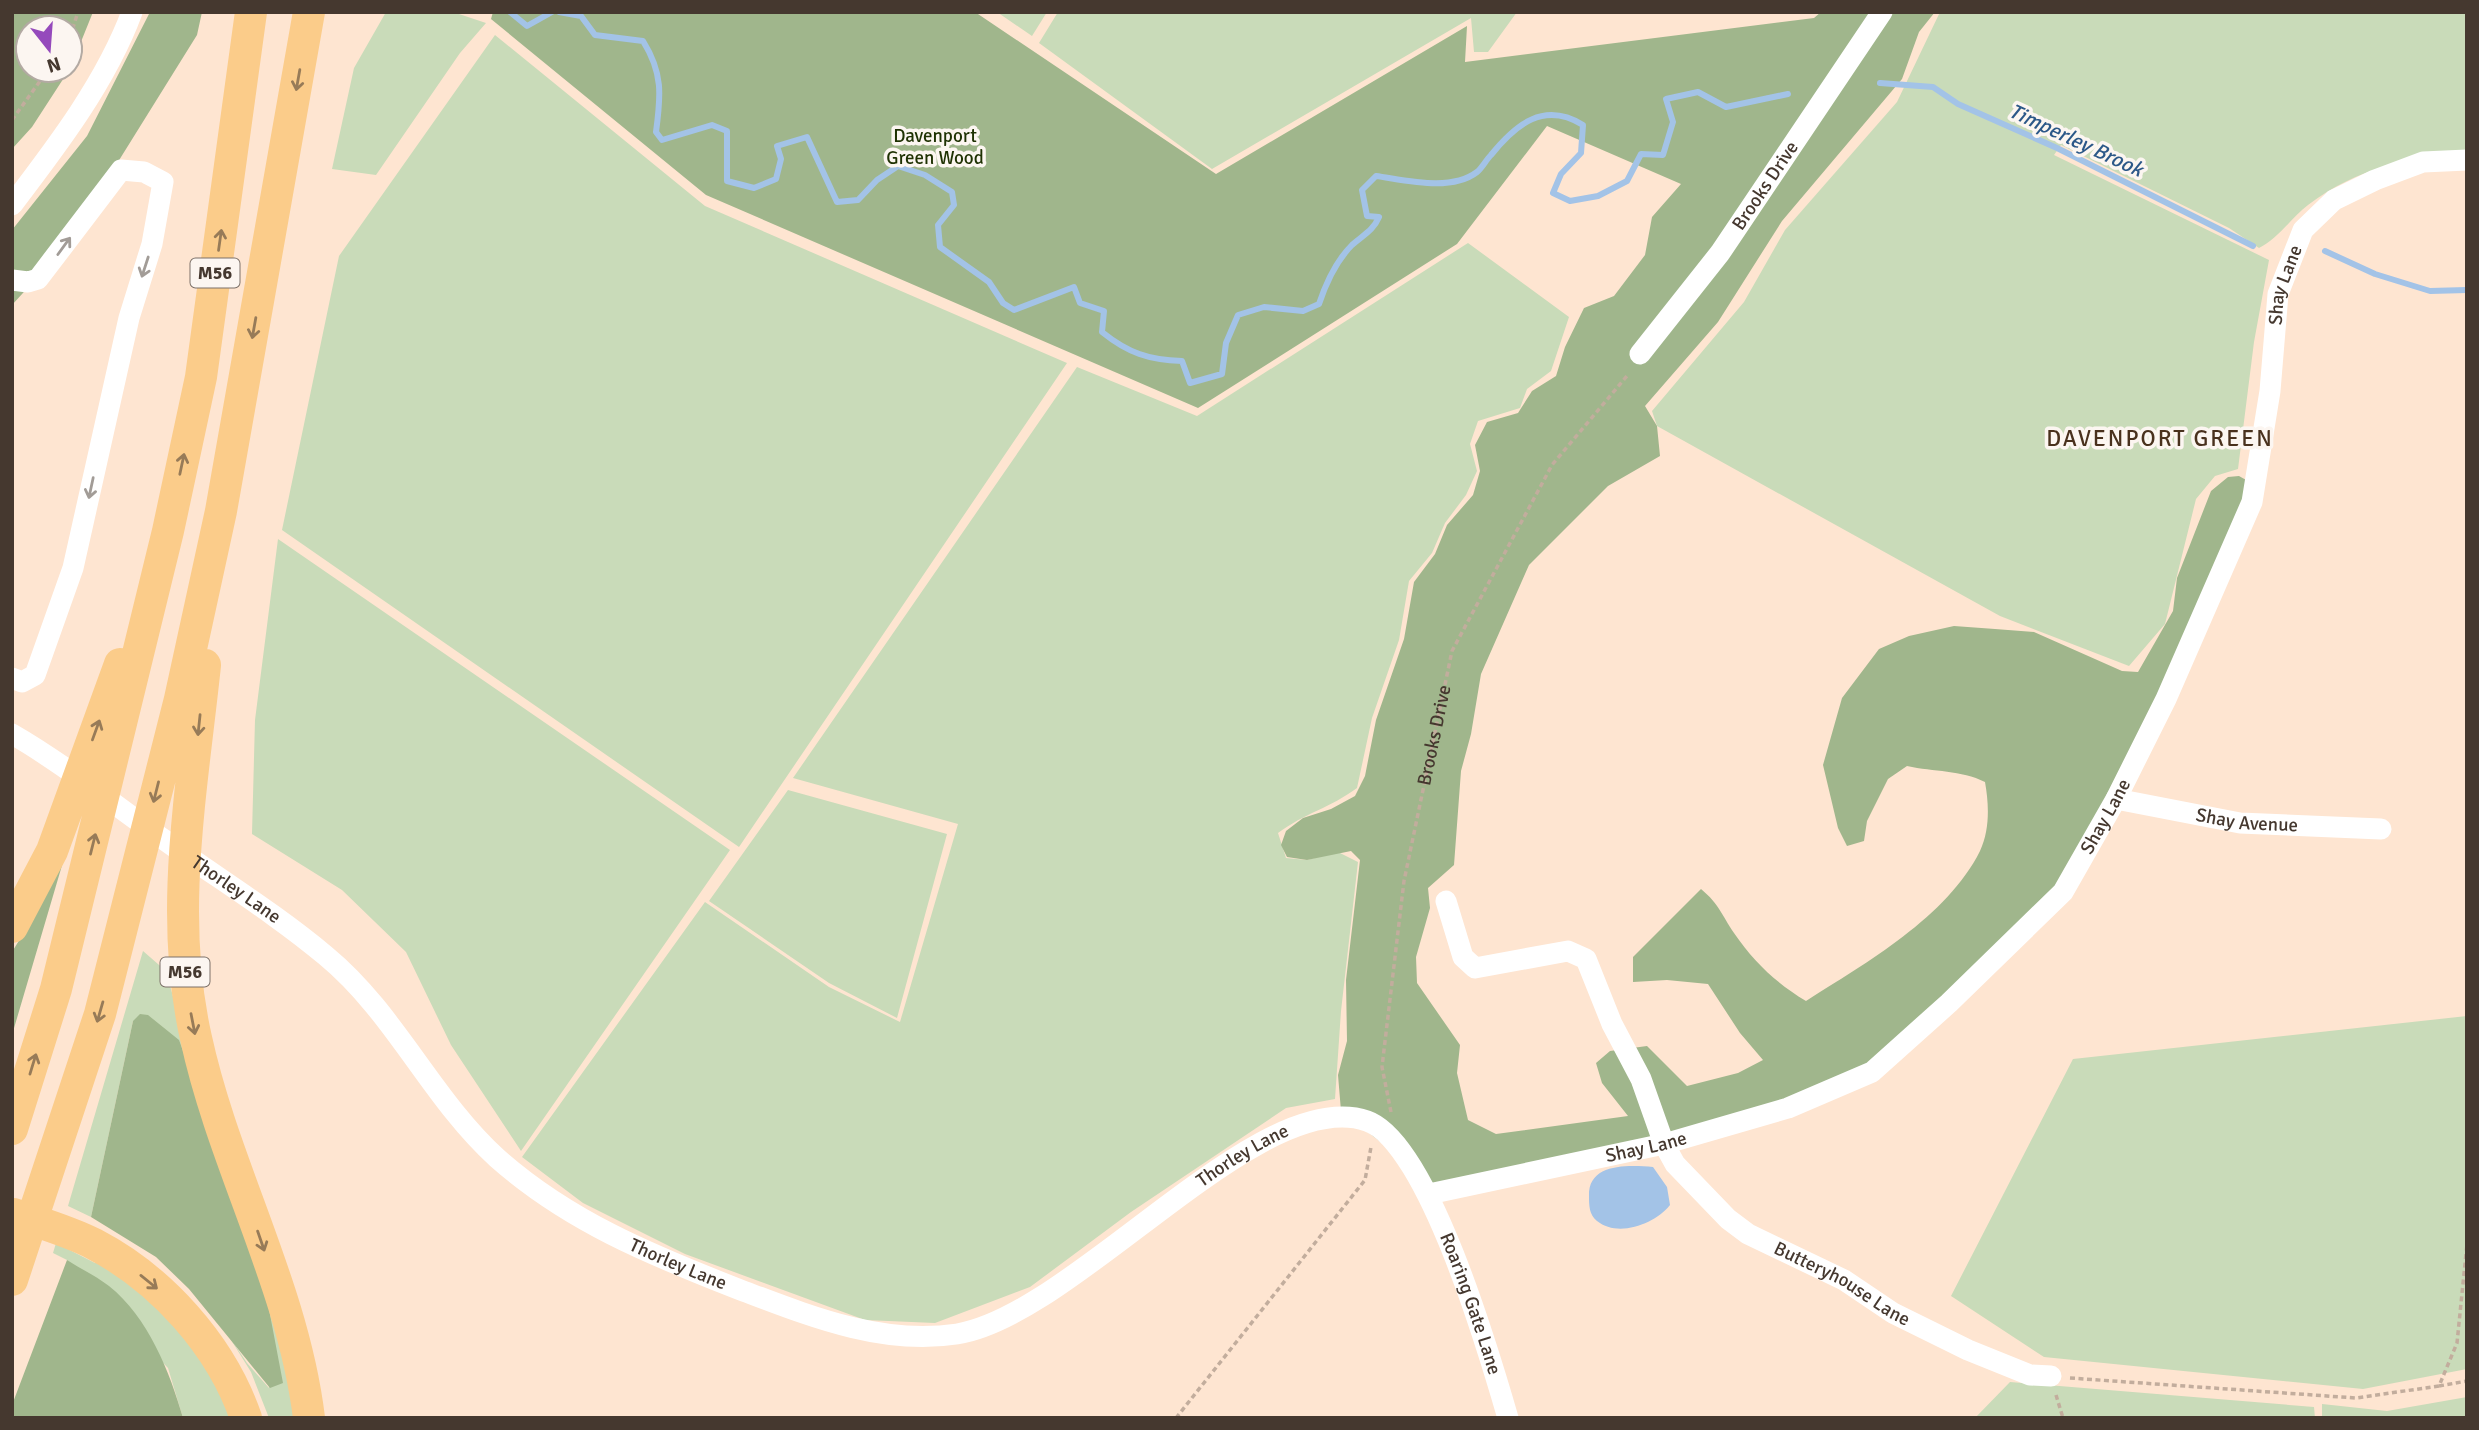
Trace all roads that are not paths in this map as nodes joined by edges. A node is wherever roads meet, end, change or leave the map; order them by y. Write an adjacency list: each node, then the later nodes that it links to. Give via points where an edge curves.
1 (132, 12): 6 (street, via 122,40 62,137)
2 (251, 12): 10 (highway, M56, one-way to 2, via 201,377)
3 (309, 12): 9 (highway, M56, one-way to 9)
4 (1882, 12): 8 (street, Brooks Drive, via 1720,253)
5 (2467, 160): 13 (street, Shay Lane, via 2423,162 2375,180 2334,200 2303,230 2278,294 2270,391 2252,502)
6 (12, 205)
7 (12, 280): 11 (street, one-way to 11, via 38,279 121,170 135,169 163,182 152,244 129,318 67,587 35,675 22,682)
8 (1640, 354)
9 (221, 510): 21 (highway, M56, one-way to 21, via 180,699 100,1014); 24 (highway, M56, one-way to 24, via 183,879 186,991 209,1089 296,1346)
10 (169, 531): 16 (highway, M56, one-way to 10, via 52,851); 17 (highway, M56, one-way to 10, via 56,989)
11 (12, 678)
12 (18, 738): 19 (street, Thorley Lane, via 327,956 370,999 462,1120 496,1157 559,1206 654,1256 815,1317 886,1335 958,1334 986,1326 1054,1289 1254,1147 1320,1119 1348,1118 1374,1124 1397,1143)
13 (2116, 799): 14 (street, Shay Avenue, via 2240,823); 18 (street, Shay Lane, via 2063,892 1872,1072 1788,1108)
14 (2381, 830)
15 (1446, 901): 18 (street, Butteryhouse Lane, via 1463,957 1475,968 1568,951 1586,959 1647,1092)
16 (12, 927)
17 (12, 1129)
18 (1664, 1144): 19 (street, Shay Lane); 22 (street, Butteryhouse Lane, via 1692,1183 1748,1234 1844,1280 1893,1313 1968,1350 2030,1375)
19 (1429, 1194): 25 (street, Roaring Gate Lane)
20 (12, 1213): 23 (highway, one-way to 23, via 93,1243 136,1272 184,1315 228,1378)
21 (12, 1280)
22 (2051, 1376)
23 (246, 1418)
24 (309, 1418)
25 (1508, 1418)

